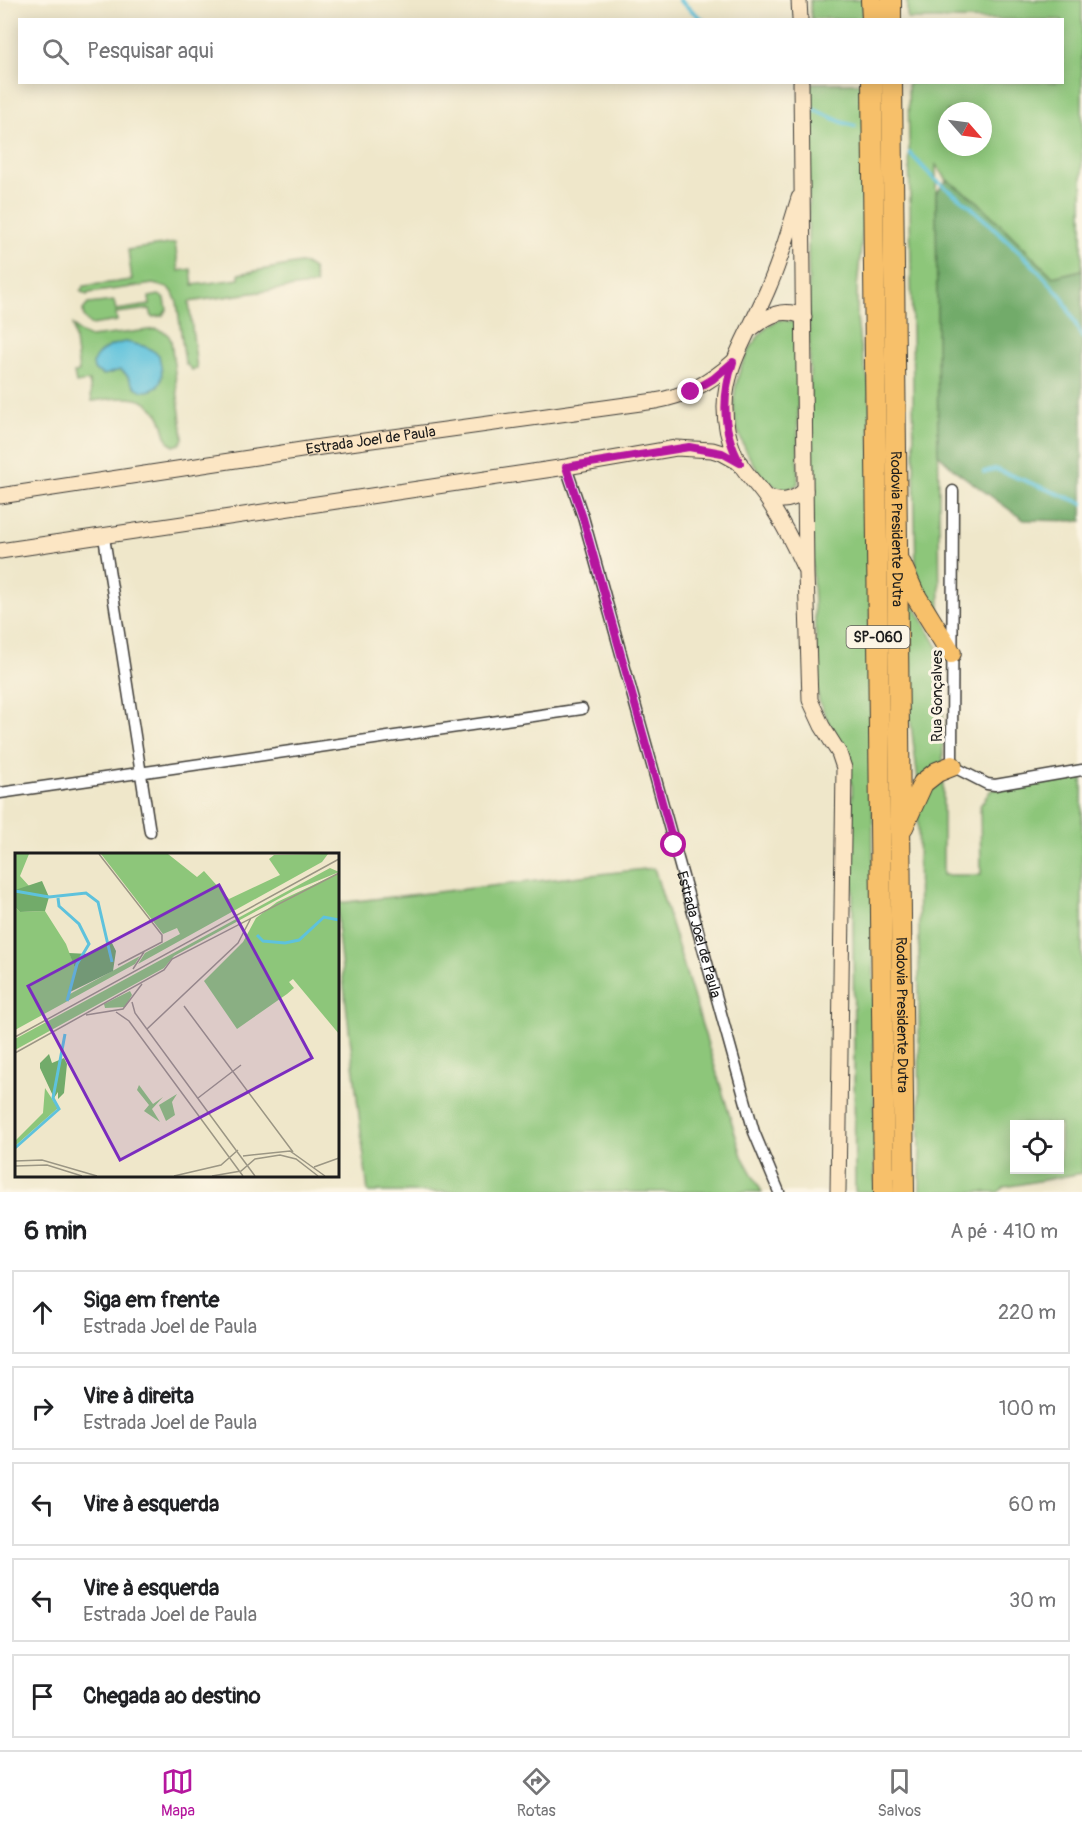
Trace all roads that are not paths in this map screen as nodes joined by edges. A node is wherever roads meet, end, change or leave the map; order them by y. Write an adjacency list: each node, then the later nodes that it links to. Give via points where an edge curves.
1 (800, 0): 4 (main road)
2 (871, 0): 5 (highway)
3 (891, 0): 6 (highway)
4 (800, 18)
5 (872, 18)
6 (891, 18)
7 (801, 84): 10 (main road)
8 (872, 84): 34 (highway, Rodovia Presidente Dutra / SP-060)
9 (892, 84): 22 (highway, Rodovia Presidente Dutra / SP-060)
10 (804, 182): 11 (main road); 12 (main road, via 780,258)
11 (804, 317): 12 (main road, via 791,312 776,313); 16 (main road)
12 (750, 330): 13 (main road)
13 (733, 362): 14 (main road, via 726,389 725,417); 18 (main road, Estrada Joel de Paula, via 696,389 656,402)
14 (740, 463): 15 (main road, via 722,453 689,447); 19 (main road)
15 (566, 467): 20 (main road); 32 (street, Estrada Joel de Paula, via 754,1131)
16 (805, 490): 19 (main road, via 787,500); 23 (main road)
17 (952, 491): 24 (street, Rua Gonçalves)
18 (0, 496)
19 (766, 497): 23 (main road)
20 (104, 537): 21 (main road); 28 (street)
21 (0, 551)
22 (898, 556): 24 (highway, via 914,593); 31 (highway, Rodovia Presidente Dutra / SP-060)
23 (806, 573): 33 (main road, via 810,700 844,768)
24 (951, 653): 26 (street, Rua Gonçalves)
25 (582, 709): 28 (street)
26 (952, 766): 27 (street, via 995,785); 31 (highway, via 922,783)
27 (1082, 770)
28 (141, 773): 29 (street); 30 (street)
29 (0, 793)
30 (150, 832)
31 (900, 832): 35 (highway, Rodovia Presidente Dutra / SP-060)
32 (779, 1192)
33 (838, 1192)
34 (884, 1192)
35 (904, 1192)

